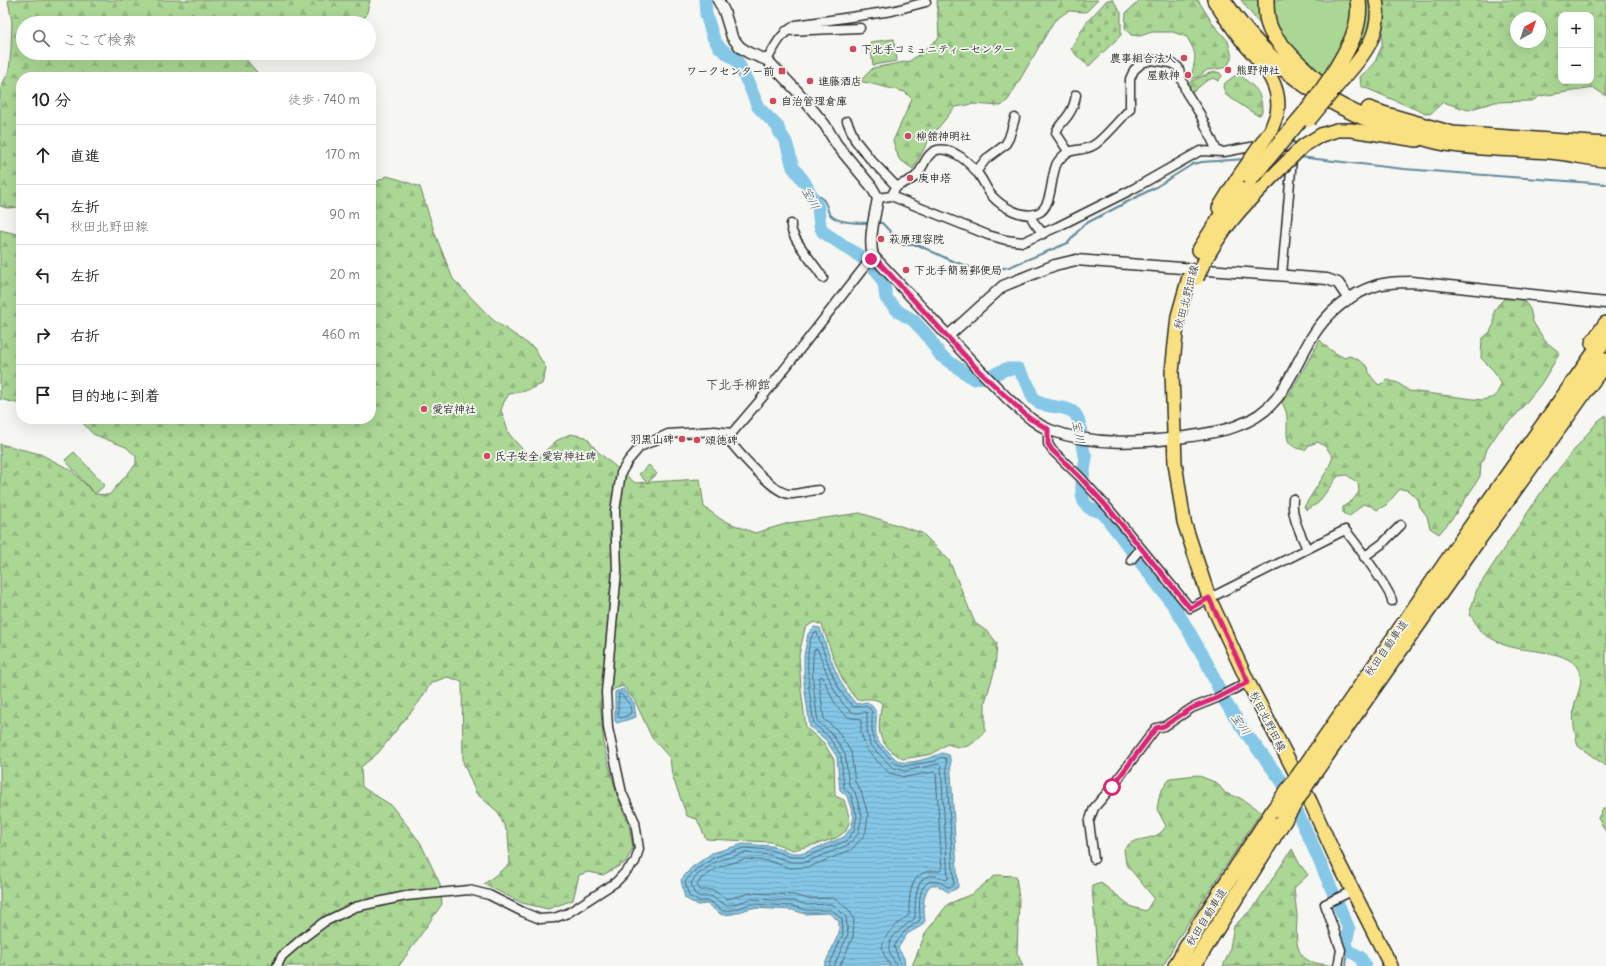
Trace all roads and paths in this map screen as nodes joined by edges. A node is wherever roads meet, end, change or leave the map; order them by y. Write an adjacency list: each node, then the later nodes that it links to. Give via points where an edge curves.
1 (718, 0): 11 (street, via 732,37 740,47)
2 (925, 0): 10 (street, via 926,2 892,11 796,25)
3 (1214, 0): 23 (main road, bridge, via 1229,24 1265,68 1278,96 1277,114)
4 (1223, 0): 16 (highway, via 1233,16 1265,53 1314,91 1344,109 1386,127)
5 (1234, 0): 12 (highway, via 1273,47 1293,64)
6 (1266, 0): 12 (highway, via 1270,30 1291,55)
7 (1358, 0): 12 (highway, via 1357,27)
8 (1376, 0): 12 (main road, via 1377,21 1372,40 1359,61)
9 (860, 28): 10 (street)
10 (786, 31): 11 (street)
11 (767, 60): 26 (street, via 825,125 837,145)
12 (1331, 80): 17 (highway, via 1353,102 1386,116 1452,134); 23 (highway, bridge)
13 (1076, 95): 18 (street, via 1069,116 1057,129 1056,134)
14 (1015, 118): 22 (street, via 1010,138 986,159)
15 (847, 121): 24 (street, via 855,140)
16 (1440, 143): 20 (highway, via 1551,151); 23 (main road, bridge, via 1337,130 1321,134)
17 (1605, 149): 20 (highway)
18 (1068, 151): 19 (street, via 1093,146 1130,109 1130,79 1134,70 1142,63 1152,60 1171,63 1178,67 1186,92 1200,114); 27 (street, via 1057,164 1053,174 1047,204 1040,212)
19 (1217, 151): 29 (street, via 1200,151 1133,189); 32 (street, via 1234,151 1256,146 1293,147)
20 (1584, 156): 21 (highway)
21 (1606, 164)
22 (976, 172): 24 (street, via 952,152 936,150 926,158 917,175); 27 (street, via 991,195 1003,205 1016,212)
23 (1253, 180): 30 (highway, via 1227,207)
24 (897, 186): 25 (street)
25 (891, 196): 26 (street); 29 (street, via 1006,240 1023,242)
26 (878, 198): 31 (street)
27 (1030, 215): 29 (street)
28 (791, 224): 33 (street, via 790,228 803,250)
29 (1043, 234)
30 (1200, 258): 43 (main road, 秋田北野田線, bridge, via 1184,317 1172,393)
31 (870, 260): 37 (street); 42 (street)
32 (1282, 275): 34 (street, via 1335,280); 37 (street, via 1076,260 1003,286)
33 (823, 278)
34 (1349, 299): 35 (street, via 1374,286 1412,282); 43 (street, via 1336,308 1318,328 1276,400 1256,418 1218,432)
35 (1606, 303)
36 (1606, 324): 40 (highway, via 1584,356)
37 (948, 336): 41 (street, via 990,382 1029,418)
38 (1606, 337): 40 (highway, 秋田自動車道)
39 (1606, 361): 54 (highway, 秋田自動車道, via 1406,641)
40 (1562, 398): 54 (highway, 秋田自動車道, via 1389,644)
41 (1048, 429): 43 (street, via 1094,441); 47 (street, via 1048,444 1087,484)
42 (732, 433): 44 (street, via 731,443 777,489 788,494); 58 (street, via 715,431 668,434 640,447 621,473 615,511 617,571 606,692 608,728 622,793 635,822 639,849 635,862 616,882 568,913 554,918 540,919 489,895 470,890 406,896 355,907 330,919 304,938 282,956)
43 (1174, 438): 51 (main road, 秋田北野田線, via 1184,522)
44 (819, 490)
45 (1293, 499): 48 (street, via 1292,509 1296,523)
46 (1401, 525): 49 (street, via 1383,543)
47 (1141, 548): 50 (street); 51 (street, via 1190,608)
48 (1308, 549): 49 (street, via 1345,530); 51 (street)
49 (1364, 556): 52 (street, via 1392,596)
50 (1131, 560)
51 (1209, 598): 53 (main road, 秋田北野田線)
52 (1392, 601)
53 (1248, 682): 56 (street, via 1156,728 1094,808 1089,822); 57 (main road, 秋田北野田線, via 1310,801)
54 (1308, 772): 55 (highway, 秋田自動車道, bridge)
55 (1278, 816): 59 (highway, 秋田自動車道, via 1200,924); 60 (highway, 秋田自動車道)
56 (1094, 859)
57 (1352, 890): 61 (street, via 1325,904 1341,950); 62 (main road, 秋田北野田線)
58 (277, 966)
59 (1176, 966)
60 (1193, 966)
61 (1338, 966)
62 (1391, 966)

